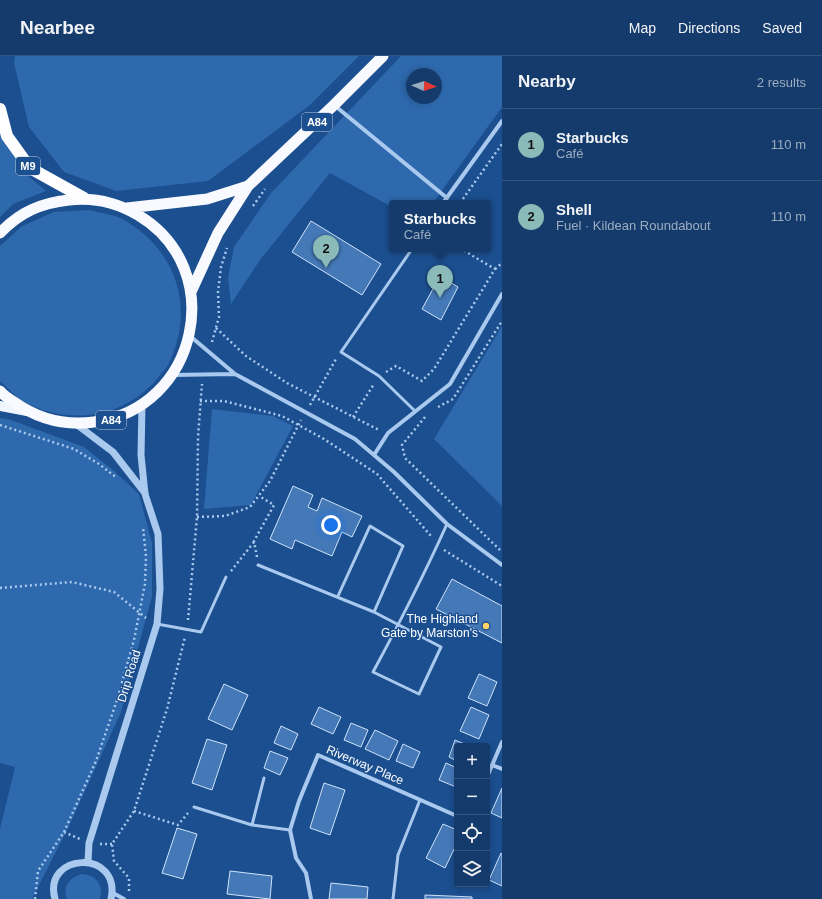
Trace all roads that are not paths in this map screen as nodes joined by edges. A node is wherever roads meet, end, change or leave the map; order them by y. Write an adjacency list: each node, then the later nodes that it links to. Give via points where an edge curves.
1 (383, 56): 2 (highway, A84)
2 (334, 105): 5 (highway, A84); 7 (street)
3 (0, 109): 6 (highway, M9, via 7,136 30,168)
4 (502, 121): 7 (street)
5 (248, 186): 8 (highway, A84, via 207,199); 11 (highway, A84, via 218,233)
6 (84, 198): 8 (highway, A84, via 106,201); 9 (highway, A84, via 46,203 12,220)
7 (447, 198)
8 (127, 208): 11 (highway, A84, via 152,224 176,252)
9 (0, 232)
10 (410, 252): 20 (lane, via 341,352 379,376)
11 (191, 292): 13 (highway, A84)
12 (502, 294): 20 (street, via 450,384)
13 (189, 336): 14 (street); 15 (highway, A84, via 183,356)
14 (235, 374): 15 (street); 22 (street, via 355,439)
15 (172, 375): 17 (highway, A84, via 159,392)
16 (0, 391): 19 (highway, A84)
17 (142, 405): 21 (highway, A84, via 110,420); 23 (street, Drip Road, via 141,454)
18 (0, 406): 19 (main road, A84)
19 (27, 411): 21 (highway, A84, via 51,420)
20 (415, 411): 22 (street, via 388,433)
21 (76, 424): 23 (street, Drip Road, via 113,452)
22 (374, 455): 24 (street)
23 (145, 494): 30 (street, Drip Road, via 158,534 160,589)
24 (447, 524): 26 (street); 31 (lane)
25 (258, 565): 28 (lane)
26 (502, 565)
27 (226, 577): 30 (lane, via 202,632)
28 (338, 596): 29 (lane); 29 (lane, via 370,526 403,546)
29 (374, 612): 31 (lane)
30 (157, 624): 42 (street, Drip Road, via 89,843)
31 (398, 625): 31 (lane, via 373,672 419,694 441,647)
32 (502, 742): 33 (street)
33 (492, 765): 34 (street); 35 (street)
34 (502, 769)
35 (490, 770)
36 (264, 778): 40 (lane)
37 (420, 800): 39 (street, Riverway Place); 41 (street, Riverway Place, via 318,756); 47 (lane, via 398,855)
38 (194, 807): 40 (lane)
39 (455, 815)
40 (252, 825): 41 (lane)
41 (290, 830): 46 (street, Riverway Place, via 296,858 306,873)
42 (88, 862): 43 (street, via 103,869 109,876); 44 (street, via 78,862 62,870 53,887)
43 (112, 896): 45 (street)
44 (54, 899)
45 (124, 899)
46 (311, 899)
47 (393, 899)

